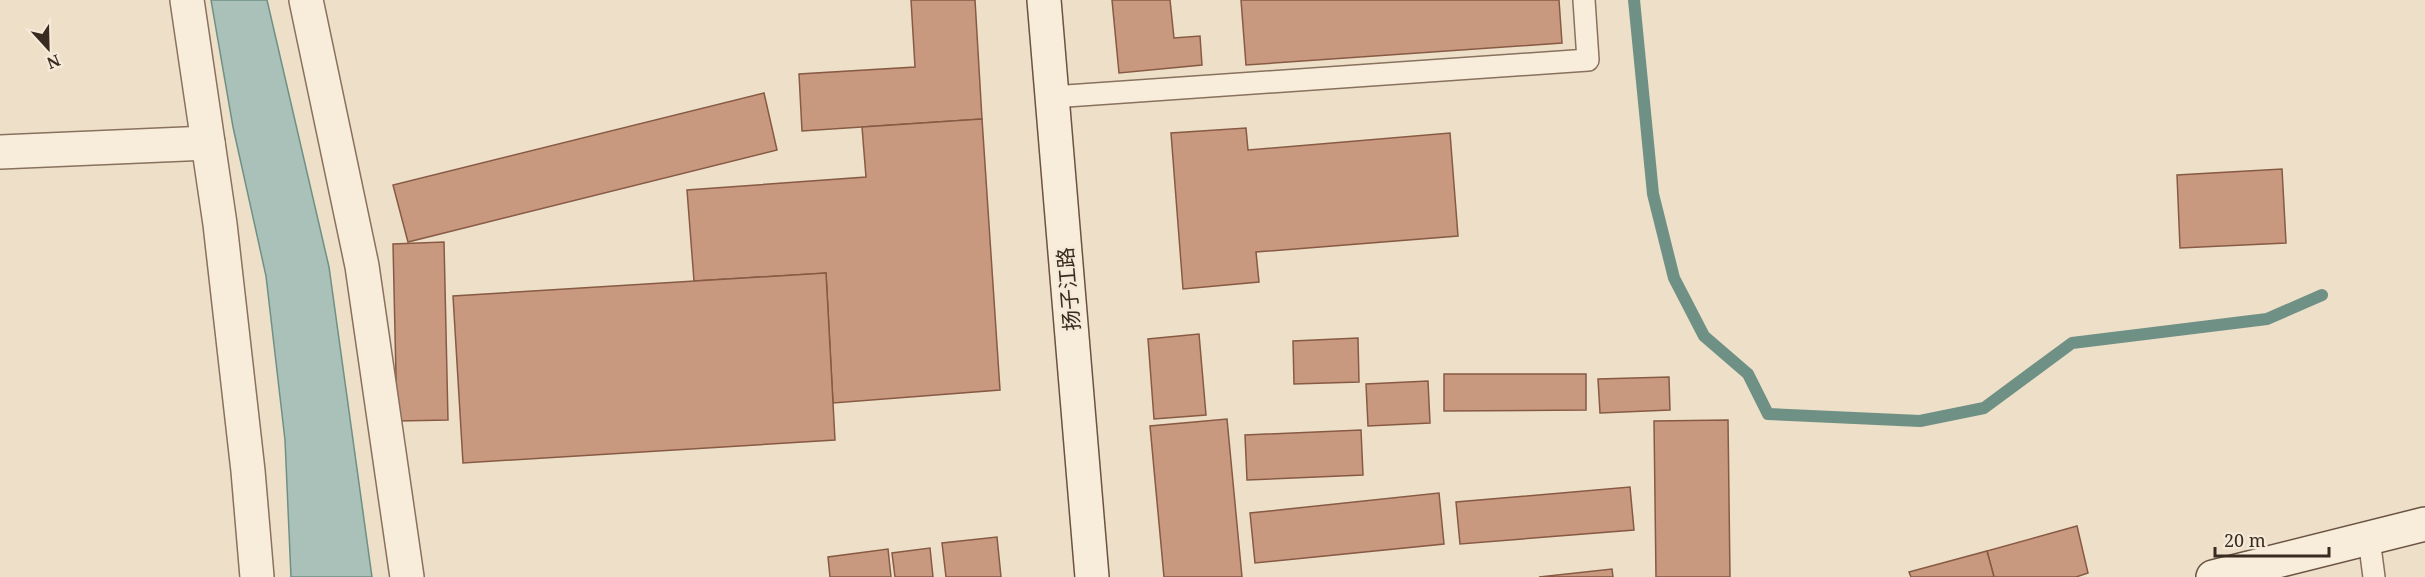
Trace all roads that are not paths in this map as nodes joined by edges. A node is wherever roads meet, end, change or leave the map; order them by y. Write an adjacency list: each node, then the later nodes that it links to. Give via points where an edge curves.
1 (187, 0): 6 (street)
2 (306, 0): 11 (street, via 362,266)
3 (1044, 0): 5 (street, 扬子江路)
4 (1584, 0): 5 (lane, via 1588,60)
5 (1052, 97): 12 (street, 扬子江路)
6 (208, 143): 7 (street); 10 (street, via 223,248)
7 (0, 152)
8 (2425, 524): 9 (street)
9 (2369, 539): 13 (street); 14 (lane)
10 (257, 577)
11 (407, 577)
12 (1092, 577)
13 (2212, 577)
14 (2374, 577)

